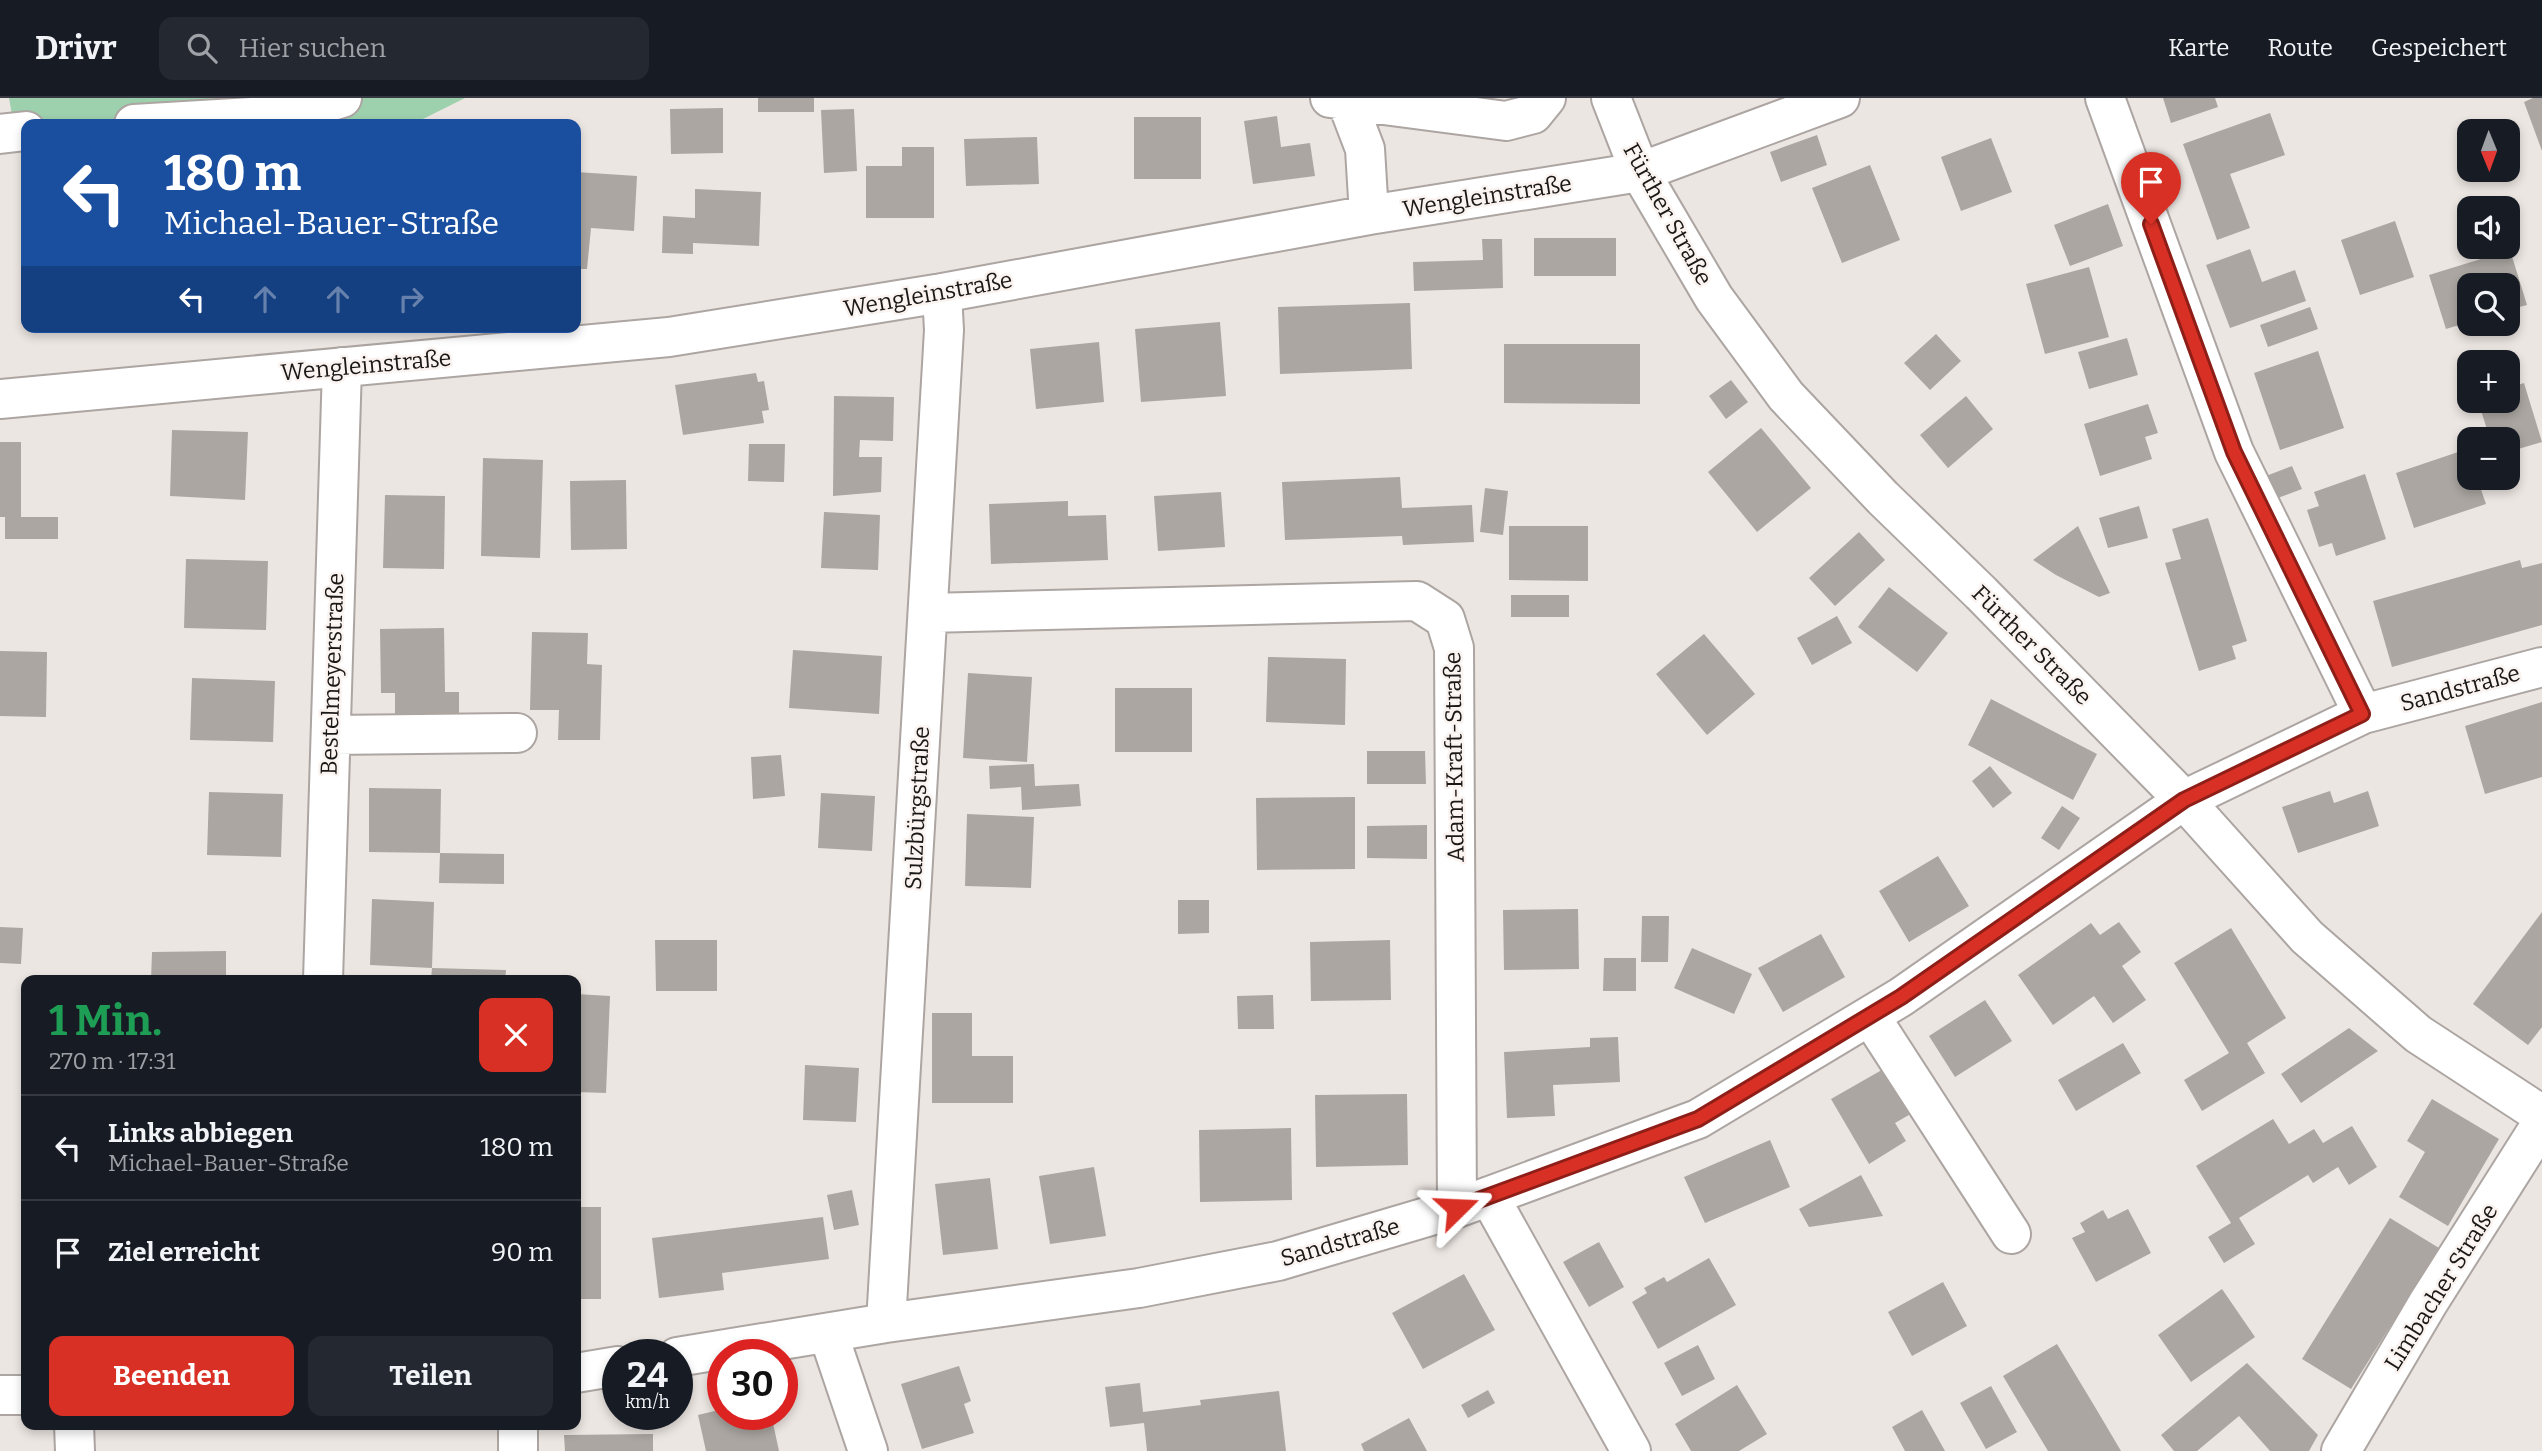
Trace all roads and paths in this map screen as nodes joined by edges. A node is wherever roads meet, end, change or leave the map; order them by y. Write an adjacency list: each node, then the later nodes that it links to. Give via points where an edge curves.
1 (341, 98): 7 (street, via 285,115)
2 (1546, 98): 6 (street, via 1533,114 1506,121)
3 (1611, 98): 10 (street, Fürther Straße)
4 (1840, 98): 10 (street, Wengleinstraße)
5 (2105, 98): 17 (street, via 2234,452)
6 (1338, 100): 11 (street, via 1365,149)
7 (218, 119)
8 (21, 132): 9 (street)
9 (0, 134)
10 (1640, 172): 11 (street, Wengleinstraße); 20 (street, Fürther Straße, via 1714,298 1786,396)
11 (1369, 215): 12 (street, Wengleinstraße)
12 (942, 293): 13 (street, Wengleinstraße, via 669,337); 15 (street, Sulzbürgstraße, via 944,331)
13 (342, 367): 14 (street, Wengleinstraße); 19 (street, Bestelmeyerstraße)
14 (0, 399)
15 (928, 613): 25 (street, Adam-Kraft-Straße, via 1417,601 1445,618 1454,648); 27 (street, Sulzbürgstraße)
16 (2542, 667): 17 (street, Sandstraße)
17 (2362, 714): 20 (street, Sandstraße)
18 (517, 733): 19 (street)
19 (331, 735): 21 (street, Bestelmeyerstraße)
20 (2184, 800): 22 (street, Sandstraße); 23 (street, Fürther Straße, via 2307,937 2418,1034)
21 (323, 975)
22 (1870, 1016): 25 (street, Sandstraße, via 1698,1119); 26 (street)
23 (2542, 1115)
24 (2542, 1123): 40 (street, Limbacher Straße)
25 (1473, 1202): 27 (street, Sandstraße, via 1265,1263 1139,1288); 39 (street, Adam-Kraft-Straße)
26 (2011, 1234)
27 (886, 1323): 28 (street, Sandstraße)
28 (828, 1333): 29 (street, Sandstraße); 38 (street)
29 (693, 1354)
30 (602, 1369): 31 (street)
31 (581, 1372)
32 (0, 1395): 33 (street)
33 (21, 1395)
34 (74, 1430): 36 (street)
35 (518, 1430): 37 (street)
36 (75, 1451)
37 (518, 1451)
38 (869, 1451)
39 (1631, 1451)
40 (2341, 1451)

